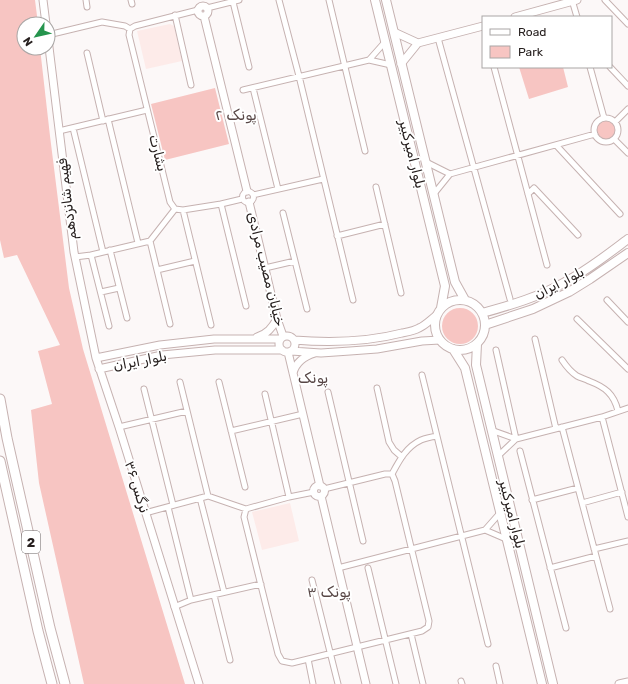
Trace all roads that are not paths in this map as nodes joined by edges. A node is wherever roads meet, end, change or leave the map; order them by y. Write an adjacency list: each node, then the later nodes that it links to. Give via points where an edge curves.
1 (43, 0): 14 (street)
2 (86, 0): 12 (street)
3 (239, 0): 10 (street)
4 (279, 0): 35 (street)
5 (329, 0): 29 (street)
6 (375, 0): 23 (main road, بلوار امیرکبیر)
7 (386, 0): 20 (main road, بلوار امیرکبیر)
8 (574, 0): 15 (street); 16 (street)
9 (605, 0): 17 (street)
10 (233, 2): 11 (street); 31 (street)
11 (202, 6): 13 (street); 59 (street, via 199,14 204,16)
12 (87, 7)
13 (175, 15): 19 (street); 36 (street)
14 (45, 16)
15 (518, 16)
16 (577, 16)
17 (628, 24)
18 (482, 26): 22 (street)
19 (130, 28): 21 (street, via 102,22); 41 (street, بشارت, via 129,35)
20 (394, 32): 24 (street); 28 (main road, بلوار امیرکبیر)
21 (56, 33)
22 (438, 38): 24 (street); 54 (street)
23 (385, 42): 27 (street); 30 (main road, بلوار امیرکبیر)
24 (418, 43): 28 (street)
25 (87, 53): 43 (street)
26 (50, 56): 46 (street, فهیم شانزدهم)
27 (369, 60): 29 (street); 30 (street)
28 (401, 64): 53 (main road, بلوار امیرکبیر)
29 (344, 65): 35 (street); 50 (street)
30 (391, 65): 93 (main road, بلوار امیرکبیر, via 445,286)
31 (249, 67)
32 (494, 68): 52 (street)
33 (590, 68): 42 (street)
34 (611, 68): 37 (street)
35 (299, 76): 38 (street); 56 (street)
36 (191, 84)
37 (628, 86)
38 (253, 88): 39 (street); 58 (street)
39 (243, 90)
40 (628, 109): 44 (street)
41 (147, 110): 43 (street); 64 (street, بشارت, via 170,202)
42 (604, 118): 44 (street); 47 (street, via 597,122)
43 (106, 120): 45 (street); 73 (street)
44 (615, 122): 48 (street, via 618,128)
45 (73, 128): 46 (street); 75 (street)
46 (59, 131): 78 (street, فهیم شانزدهم)
47 (595, 134): 48 (street, via 604,142); 49 (street)
48 (614, 139): 51 (street)
49 (556, 145): 52 (street); 67 (street)
50 (365, 151)
51 (628, 153)
52 (518, 155): 54 (street); 60 (street)
53 (426, 162): 55 (street); 61 (main road, بلوار امیرکبیر)
54 (473, 167): 55 (street); 87 (street)
55 (450, 174): 61 (street)
56 (323, 179): 58 (street); 69 (street)
57 (376, 187): 68 (street)
58 (278, 189): 59 (street)
59 (250, 193): 62 (street, via 252,200); 62 (street, via 243,194)
60 (528, 194): 70 (street, via 534,188); 81 (street)
61 (433, 195): 89 (main road, بلوار امیرکبیر, via 455,282)
62 (246, 201): 63 (street); 82 (street, خیابان مصیب مرادی)
63 (221, 204): 65 (street); 91 (street)
64 (175, 209): 65 (street); 72 (street)
65 (183, 210): 79 (street)
66 (283, 213): 80 (street)
67 (620, 214)
68 (385, 224): 69 (street); 86 (street)
69 (337, 236): 88 (street)
70 (578, 236)
71 (628, 239): 94 (main road, بلوار ایران, via 565,283 516,303)
72 (150, 241): 73 (street); 83 (street)
73 (138, 244): 74 (street)
74 (110, 250): 75 (street); 84 (street)
75 (103, 252): 77 (street)
76 (628, 253): 101 (main road, بلوار ایران, via 569,292 533,310)
77 (91, 255): 78 (street); 85 (street)
78 (75, 257): 113 (street, فهیم شانزدهم)
79 (195, 261): 83 (street); 100 (street)
80 (295, 261): 82 (street); 92 (street)
81 (547, 265)
82 (265, 268): 96 (street, خیابان مصیب مرادی)
83 (157, 270): 99 (street)
84 (119, 288): 85 (street); 95 (street)
85 (101, 292): 102 (street)
86 (401, 293)
87 (510, 299)
88 (353, 300)
89 (465, 300): 93 (main road, via 448,303); 94 (main road)
90 (607, 300): 98 (street)
91 (246, 306)
92 (307, 309)
93 (439, 312): 106 (street, via 420,328 395,335 321,342); 107 (main road, via 435,324)
94 (482, 313): 101 (main road)
95 (127, 318)
96 (277, 319): 103 (street, خیابان مصیب مرادی); 104 (street, via 267,332)
97 (577, 319): 116 (street)
98 (628, 322)
99 (170, 324)
100 (211, 324)
101 (485, 325): 108 (main road)
102 (109, 326)
103 (282, 337): 104 (street, بلوار ایران); 106 (street, via 288,335); 111 (street, via 279,345)
104 (253, 339): 113 (street, بلوار ایران, via 214,339 160,344)
105 (535, 339): 135 (street)
106 (294, 340): 111 (street, via 295,346)
107 (440, 340): 109 (main road); 112 (street, بلوار ایران, via 376,349)
108 (477, 344): 109 (main road, via 462,350); 136 (main road, بلوار امیرکبیر, via 476,365)
109 (453, 349): 159 (main road, بلوار امیرکبیر, via 465,368)
110 (496, 350): 139 (street)
111 (287, 351): 112 (street, بلوار ایران); 115 (street, بلوار ایران, via 215,350 162,355); 117 (street)
112 (321, 352): 117 (street, via 300,361 294,367)
113 (96, 358): 115 (street, بلوار ایران)
114 (562, 360): 128 (street, via 576,376 593,382 609,392)
115 (99, 369): 133 (street, نرگس ۳۶)
116 (628, 369)
117 (293, 373): 129 (street)
118 (422, 375): 138 (street)
119 (180, 382): 127 (street)
120 (219, 382): 137 (street)
121 (377, 388): 142 (street, via 389,442)
122 (144, 389): 131 (street)
123 (328, 392): 145 (street)
124 (265, 394): 132 (street)
125 (0, 399): 191 (highway, 2, via 43,598)
126 (628, 408): 128 (street)
127 (187, 411): 131 (street); 151 (street)
128 (618, 412): 130 (street)
129 (302, 414): 132 (street); 147 (street)
130 (602, 417): 134 (street); 150 (street)
131 (151, 419): 133 (street); 157 (street, via 164,464)
132 (271, 422): 137 (street); 153 (street)
133 (118, 427): 160 (street, نرگس ۳۶)
134 (562, 427): 135 (street); 148 (street)
135 (556, 429): 139 (street)
136 (491, 430): 139 (street); 141 (main road, بلوار امیرکبیر)
137 (231, 431): 146 (street)
138 (436, 436): 142 (street, via 411,446); 163 (street)
139 (516, 439): 141 (street)
140 (520, 451): 155 (street)
141 (498, 456): 200 (main road, بلوار امیرکبیر)
142 (402, 457): 144 (street)
143 (0, 461): 190 (highway, 2)
144 (392, 474): 145 (street); 167 (street)
145 (348, 483): 147 (street); 165 (street)
146 (245, 487)
147 (322, 487): 149 (street, via 318,486); 152 (street, via 324,493)
148 (578, 488): 155 (street); 156 (street)
149 (314, 492): 152 (street); 153 (street)
150 (622, 492): 156 (street); 161 (street)
151 (208, 496): 154 (street); 158 (street)
152 (321, 496): 170 (street)
153 (289, 497): 158 (street)
154 (200, 498): 157 (street); 175 (street)
155 (532, 500): 172 (street)
156 (582, 503): 168 (street)
157 (171, 506): 160 (street); 177 (street)
158 (246, 509): 174 (street, via 244,517)
159 (500, 513): 162 (street); 164 (main road, بلوار امیرکبیر)
160 (145, 514): 178 (street, نرگس ۳۶)
161 (628, 517)
162 (485, 530): 163 (street); 164 (street)
163 (461, 536): 167 (street); 183 (street)
164 (506, 539): 199 (main road, بلوار امیرکبیر)
165 (362, 541)
166 (628, 541): 168 (street)
167 (411, 549): 170 (street); 181 (street, via 429,621 428,628)
168 (594, 549): 169 (street)
169 (596, 556): 172 (street); 179 (street)
170 (338, 568): 184 (street)
171 (368, 568): 182 (street)
172 (550, 568): 180 (street)
173 (312, 580): 185 (street)
174 (261, 584): 175 (street); 186 (street, via 278,654 282,661 292,663)
175 (224, 592): 176 (street)
176 (214, 595): 177 (street); 187 (street)
177 (191, 600): 178 (street)
178 (174, 606): 192 (street, نرگس ۳۶)
179 (610, 609)
180 (566, 628)
181 (411, 634): 182 (street); 197 (street)
182 (386, 640): 184 (street); 196 (street)
183 (488, 644)
184 (357, 647): 185 (street); 195 (street)
185 (330, 653): 186 (street); 194 (street)
186 (308, 659): 193 (street)
187 (230, 660)
188 (496, 666): 198 (street)
189 (628, 682): 201 (street)
190 (52, 684)
191 (65, 684)
192 (199, 684)
193 (313, 684)
194 (338, 684)
195 (366, 684)
196 (396, 684)
197 (423, 684)
198 (500, 684)
199 (542, 684)
200 (553, 684)
201 (619, 684)

